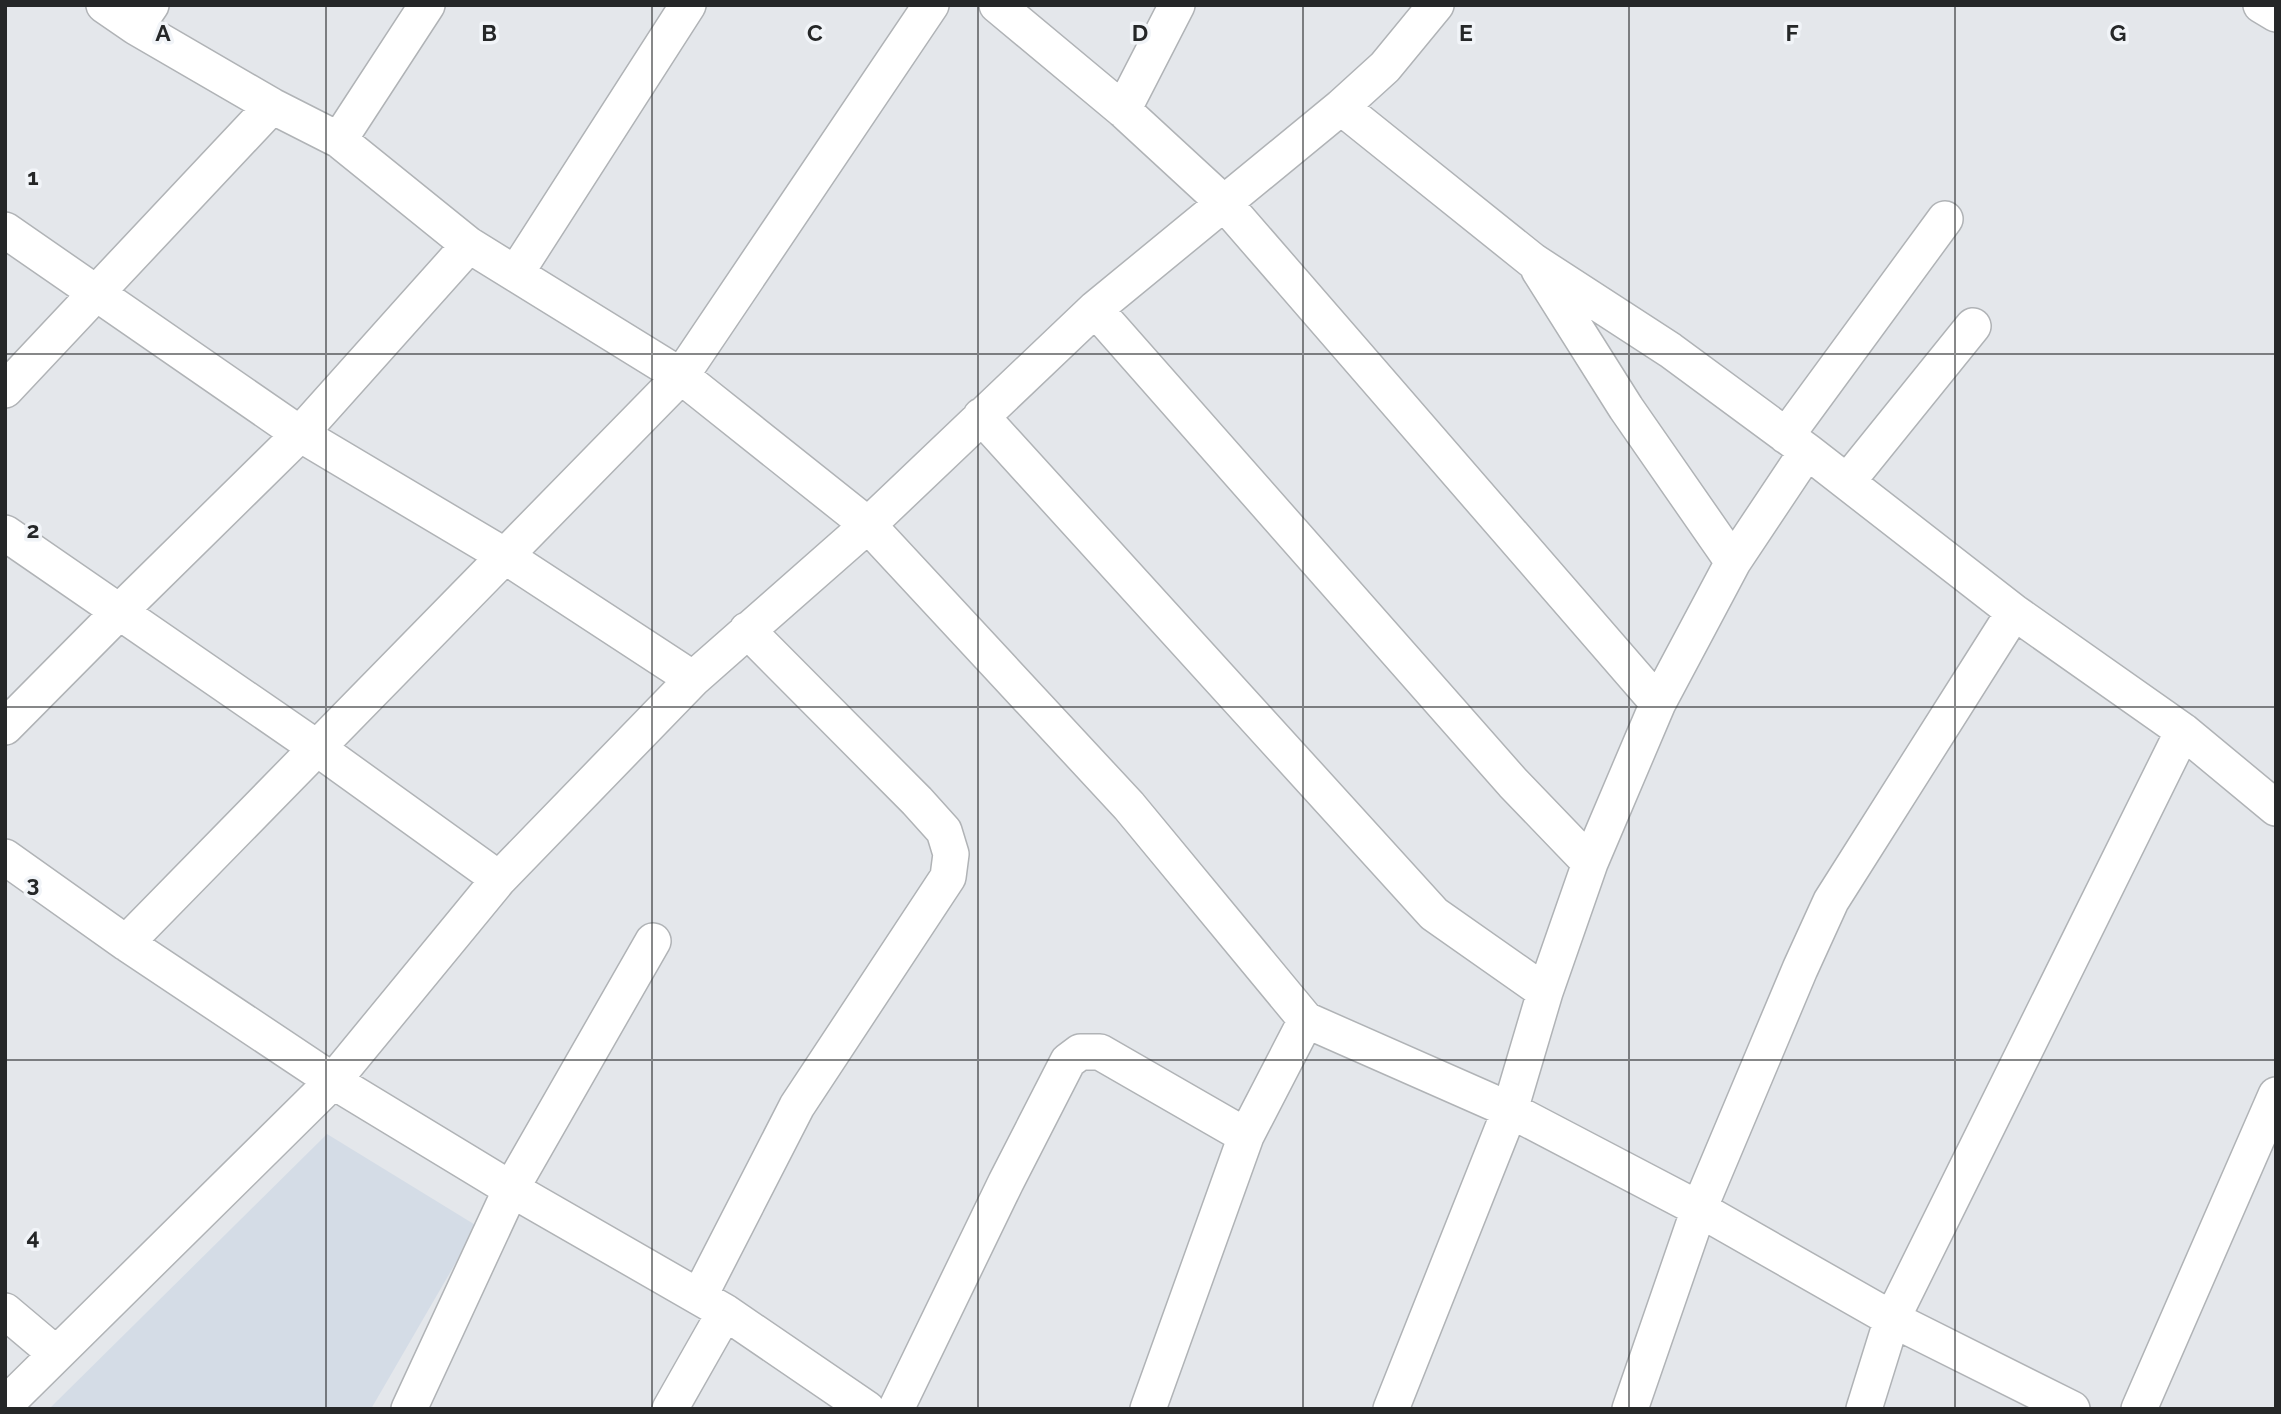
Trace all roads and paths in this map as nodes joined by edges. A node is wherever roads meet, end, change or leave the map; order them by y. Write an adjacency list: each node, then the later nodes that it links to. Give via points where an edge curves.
1 (104, 5): 10 (street)
2 (427, 5): 14 (street)
3 (688, 5): 20 (street)
4 (931, 5): 24 (street)
5 (997, 5): 13 (street)
6 (1177, 5): 13 (street)
7 (1436, 5): 12 (street, via 1385,66)
8 (2261, 5): 9 (street)
9 (2276, 14)
10 (144, 16): 11 (street)
11 (272, 106): 14 (street); 21 (street)
12 (1341, 107): 15 (street); 19 (street)
13 (1123, 110): 15 (street)
14 (339, 140): 18 (street)
15 (1225, 204): 22 (street); 38 (street)
16 (1945, 219): 28 (street)
17 (5, 230): 21 (street)
18 (469, 245): 20 (street); 27 (street)
19 (1533, 261): 28 (street, via 1670,350); 33 (street, via 1626,408)
20 (516, 273): 24 (street)
21 (98, 293): 25 (street); 27 (street)
22 (1095, 309): 26 (street); 44 (street, via 1513,783)
23 (1973, 326): 29 (street)
24 (681, 376): 30 (street); 32 (street)
25 (5, 390)
26 (981, 416): 30 (street); 48 (street, via 1434,914)
27 (300, 434): 32 (street); 34 (street)
28 (1796, 444): 29 (street); 33 (street)
29 (1847, 482): 35 (street)
30 (868, 525): 36 (street); 49 (street, via 1129,806)
31 (5, 533): 34 (street)
32 (505, 556): 37 (street); 41 (street)
33 (1733, 562): 38 (street)
34 (120, 611): 39 (street); 41 (street)
35 (2014, 612): 40 (street); 55 (street, via 1832,901)
36 (747, 630): 37 (street); 56 (street, via 917,801 944,831 951,854 948,877 797,1106)
37 (693, 679): 45 (street)
38 (1658, 703): 44 (street)
39 (5, 727)
40 (2183, 731): 42 (street); 58 (street)
41 (317, 748): 45 (street); 47 (street)
42 (2276, 807)
43 (5, 857): 47 (street)
44 (1590, 863): 48 (street)
45 (499, 879): 50 (street)
46 (653, 941): 54 (street)
47 (126, 943): 50 (street)
48 (1545, 992): 52 (street)
49 (1306, 1020): 52 (street); 53 (street)
50 (333, 1081): 54 (street); 59 (street)
51 (2276, 1096): 70 (street)
52 (1510, 1110): 55 (street); 66 (street)
53 (1246, 1136): 64 (street, via 1100,1052 1074,1056 1006,1182); 65 (street)
54 (511, 1189): 56 (street); 61 (street)
55 (1699, 1209): 58 (street); 67 (street)
56 (712, 1305): 62 (street); 63 (street)
57 (5, 1311): 59 (street)
58 (1892, 1319): 68 (street); 69 (street)
59 (56, 1354): 60 (street)
60 (5, 1405)
61 (409, 1409)
62 (670, 1409)
63 (867, 1409)
64 (897, 1409)
65 (1148, 1409)
66 (1391, 1409)
67 (1630, 1409)
68 (1864, 1409)
69 (2072, 1409)
70 (2139, 1409)

